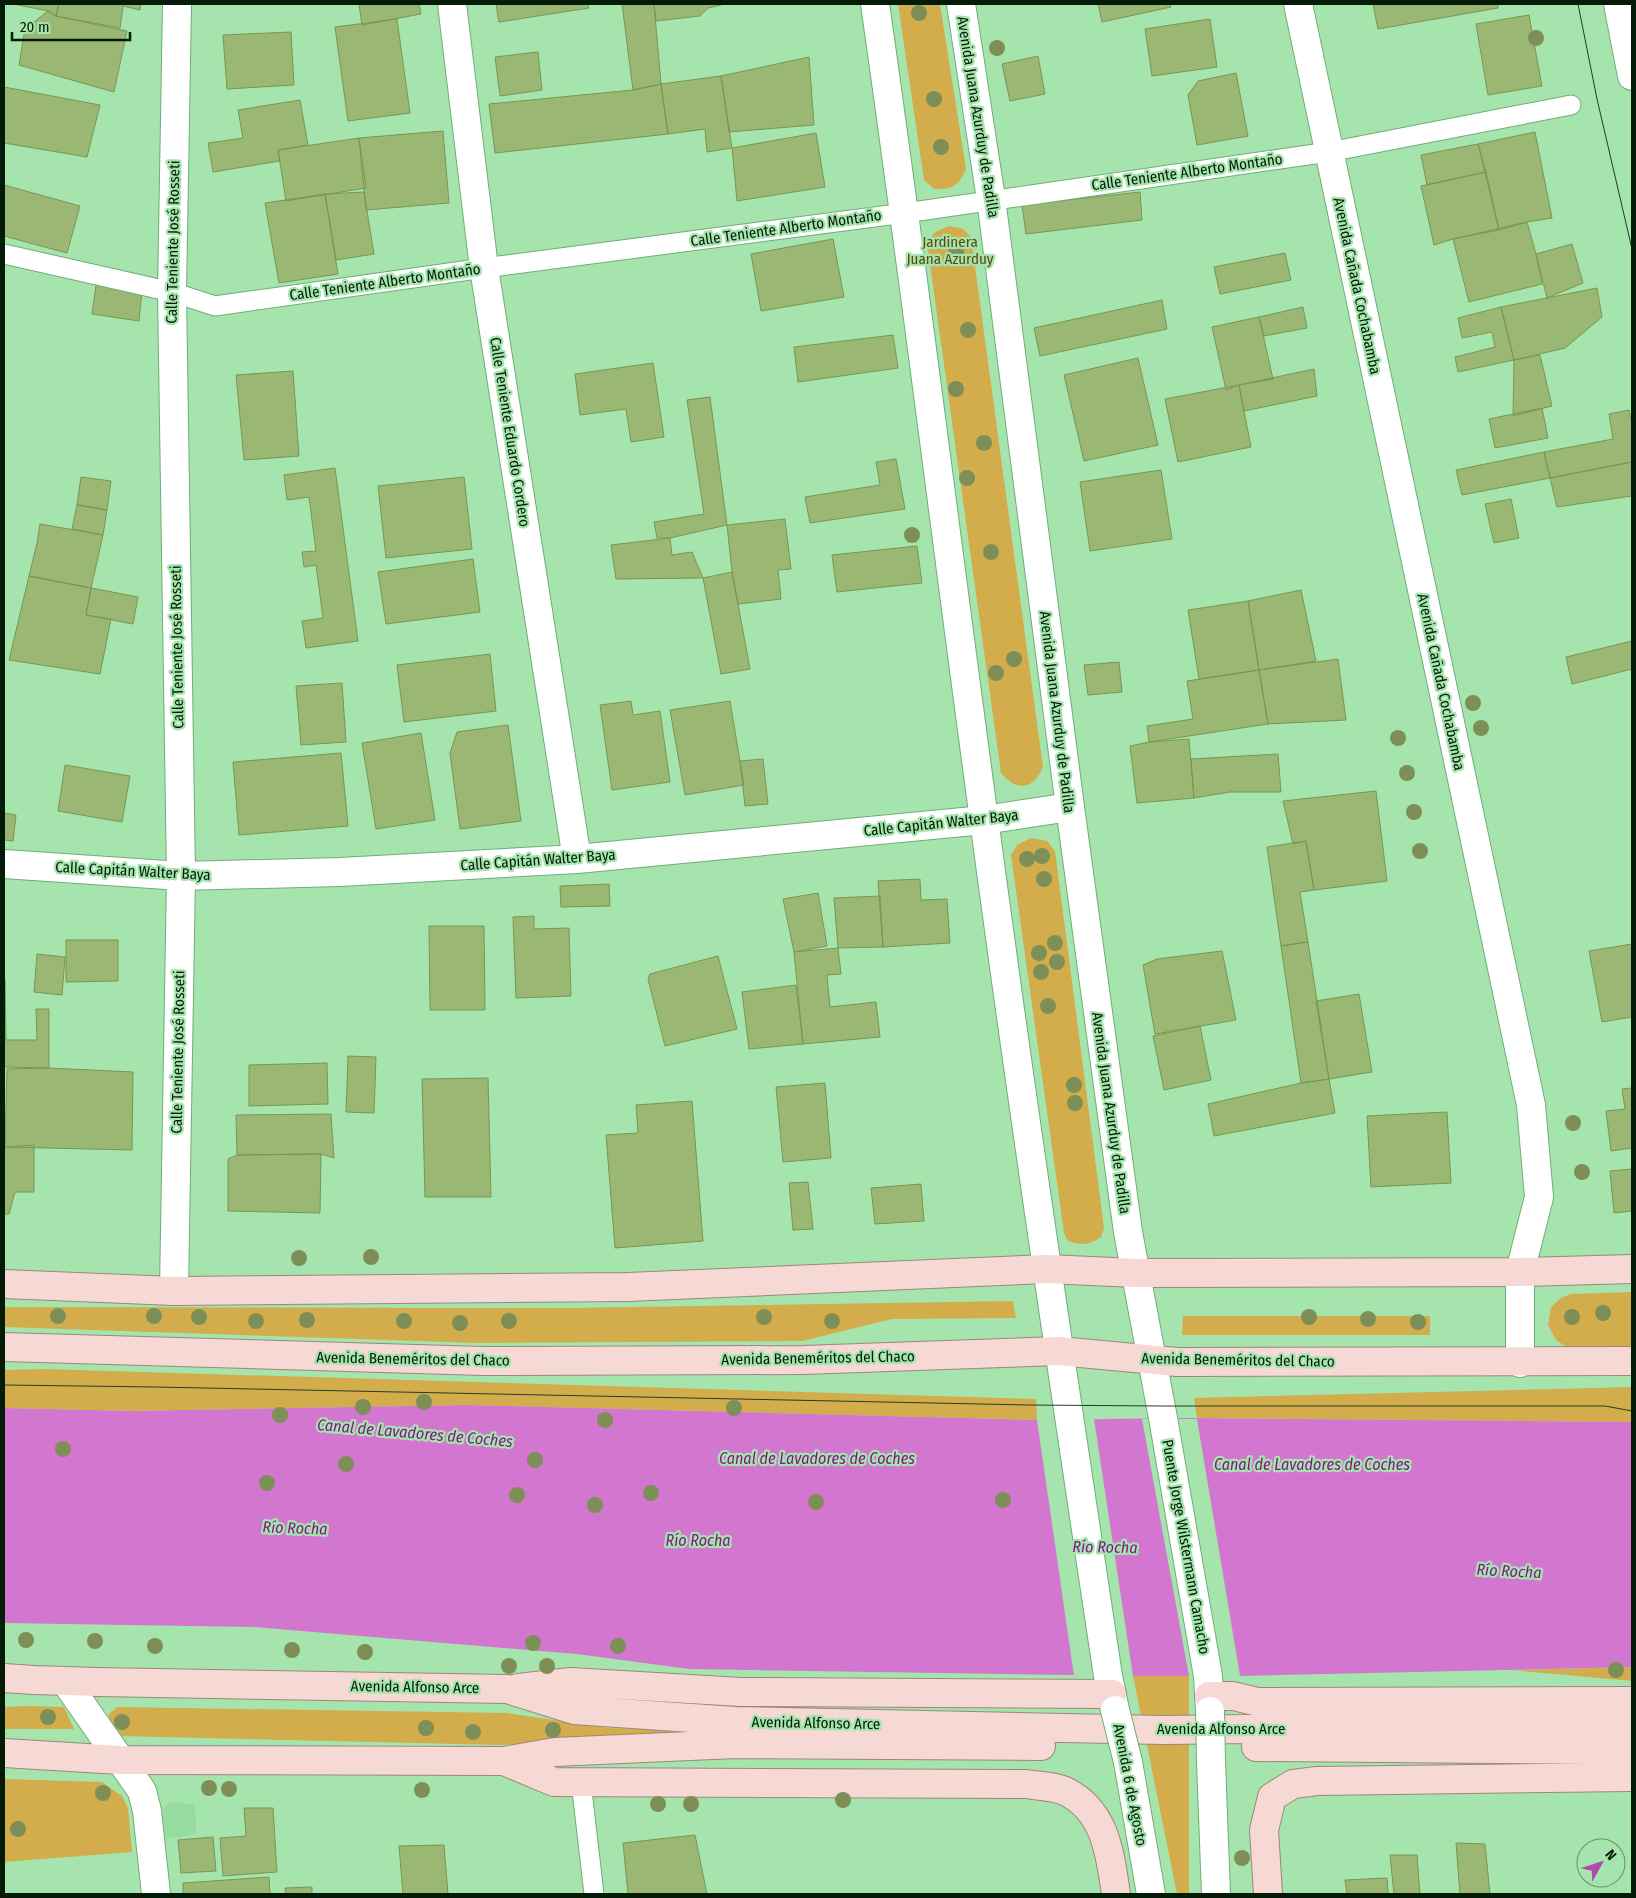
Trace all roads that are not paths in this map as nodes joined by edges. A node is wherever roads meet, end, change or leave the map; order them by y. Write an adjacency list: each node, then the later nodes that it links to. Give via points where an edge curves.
1 (176, 4): 14 (street, Calle Teniente José Rosseti)
2 (452, 4): 13 (street, Calle Teniente Eduardo Cordero)
3 (875, 4): 11 (street)
4 (961, 4): 10 (street, Avenida Juana Azurduy de Padilla)
5 (1298, 4): 9 (street, Avenida Cañada Cochabamba)
6 (1618, 4): 7 (street)
7 (1632, 76)
8 (1571, 105): 9 (lane, Calle Teniente Alberto Montaño)
9 (1329, 152): 10 (lane, Calle Teniente Alberto Montaño); 22 (street, Avenida Cañada Cochabamba, via 1530,1106 1539,1197)
10 (991, 200): 11 (lane, Calle Teniente Alberto Montaño); 15 (street, Avenida Juana Azurduy de Padilla)
11 (905, 213): 13 (lane, Calle Teniente Alberto Montaño); 16 (street)
12 (4, 254): 14 (lane, Calle Teniente Alberto Montaño)
13 (484, 268): 14 (lane, Calle Teniente Alberto Montaño, via 215,306); 17 (street, Calle Teniente Eduardo Cordero)
14 (172, 292): 19 (street, Calle Teniente José Rosseti)
15 (1070, 807): 16 (street, Calle Capitán Walter Baya); 23 (street, Avenida Juana Azurduy de Padilla, via 1126,1222)
16 (984, 820): 17 (street, Calle Capitán Walter Baya); 21 (street)
17 (577, 859): 19 (street, Calle Capitán Walter Baya, via 340,872)
18 (4, 864): 19 (street, Calle Capitán Walter Baya)
19 (181, 876): 25 (street, Calle Teniente José Rosseti)
20 (1632, 1269): 22 (main road)
21 (1047, 1270): 23 (main road); 25 (main road, via 628,1287); 27 (street)
22 (1520, 1272): 23 (main road); 30 (street, Avenida Cañada Cochabamba)
23 (1136, 1273): 28 (street, Avenida Juana Azurduy de Padilla)
24 (4, 1284): 25 (main road)
25 (174, 1291)
26 (4, 1347): 27 (main road, Avenida Beneméritos del Chaco, via 483,1361 803,1360)
27 (1059, 1351): 28 (main road, Avenida Beneméritos del Chaco); 35 (street)
28 (1152, 1360): 30 (main road, Avenida Beneméritos del Chaco); 31 (street, Avenida Juana Azurduy de Padilla)
29 (1632, 1362): 30 (main road, Avenida Beneméritos del Chaco)
30 (1520, 1363)
31 (1163, 1418): 36 (street, Puente Jorge Wilstermann Camacho)
32 (4, 1678): 33 (main road, Avenida Alfonso Arce)
33 (65, 1681): 34 (main road, Avenida Alfonso Arce); 41 (street)
34 (507, 1689): 35 (main road, via 571,1682 741,1692); 38 (main road, Avenida Alfonso Arce, via 574,1710 735,1721 1163,1730)
35 (1112, 1693): 48 (street, Avenida 6 de Agosto, bridge, via 1128,1762)
36 (1209, 1694): 37 (main road, via 1258,1702); 49 (street, bridge)
37 (1632, 1701)
38 (1632, 1724)
39 (1632, 1750): 42 (main road, Avenida Alfonso Arce, via 735,1744 555,1752)
40 (4, 1753): 41 (main road, Avenida Alfonso Arce)
41 (120, 1760): 42 (main road, Avenida Alfonso Arce); 45 (street, via 142,1791)
42 (504, 1761): 44 (main road, via 554,1782)
43 (1632, 1777): 50 (main road, via 1317,1781 1293,1784 1272,1797 1264,1830)
44 (581, 1782): 46 (lane); 47 (main road, via 1026,1784 1064,1791 1086,1806 1100,1826 1109,1847)
45 (156, 1894)
46 (594, 1894)
47 (1116, 1894)
48 (1151, 1894)
49 (1216, 1894)
50 (1268, 1894)

